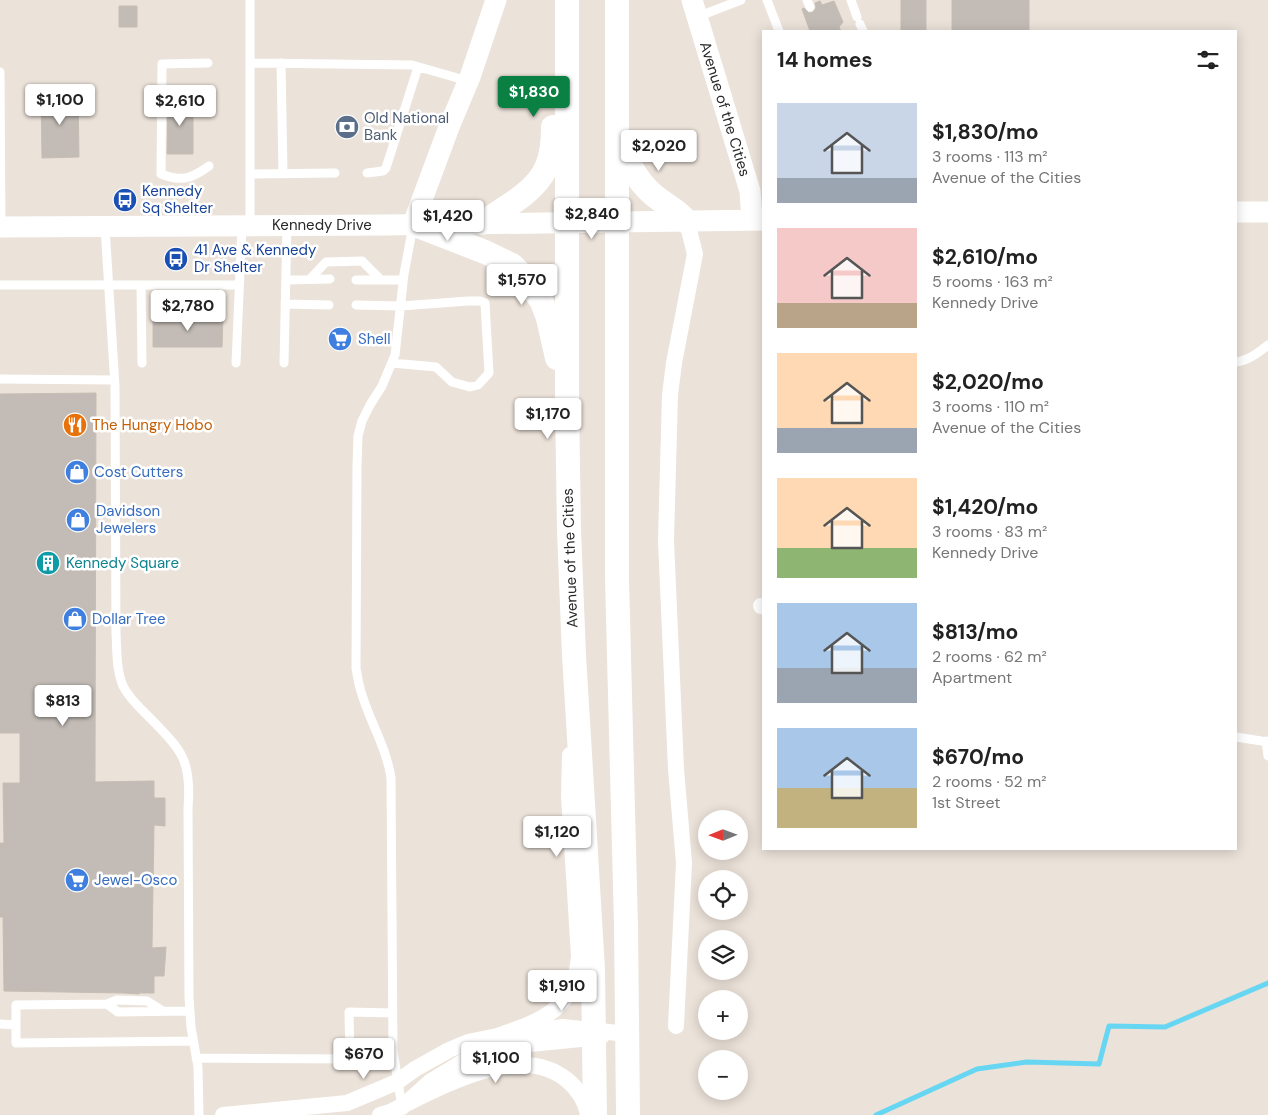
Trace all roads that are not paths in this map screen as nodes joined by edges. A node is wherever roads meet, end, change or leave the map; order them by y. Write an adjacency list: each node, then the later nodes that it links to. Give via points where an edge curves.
1 (250, 0): 13 (lane)
2 (496, 0): 17 (street)
3 (554, 0): 30 (main road, via 551,155 534,184)
4 (567, 0): 31 (main road, Avenue of the Cities)
5 (617, 0): 18 (main road)
6 (741, 0): 9 (lane)
7 (767, 0): 11 (lane)
8 (851, 0): 10 (lane)
9 (695, 8): 27 (street, Avenue of the Cities)
10 (860, 24)
11 (779, 30)
12 (208, 63): 19 (lane, via 162,64 161,174 175,179 196,175)
13 (250, 63): 14 (lane); 22 (lane)
14 (281, 63): 15 (lane); 23 (lane)
15 (418, 67): 17 (lane); 21 (lane, via 386,168 383,172)
16 (0, 72): 24 (lane)
17 (468, 81): 32 (street)
18 (617, 125): 28 (main road); 29 (main road, via 636,177 657,199)
19 (209, 166)
20 (335, 173): 23 (lane)
21 (367, 173)
22 (250, 174): 23 (lane); 34 (lane)
23 (283, 174)
24 (0, 179): 35 (lane)
25 (1237, 212): 26 (street)
26 (1268, 212)
27 (758, 220): 29 (street, Kennedy Drive)
28 (617, 222): 29 (street, Kennedy Drive); 31 (street, Kennedy Drive); 70 (main road, via 617,579)
29 (687, 222): 68 (street, via 695,254 670,395 666,540 676,769 684,862)
30 (482, 223): 31 (street, Kennedy Drive); 32 (street, Kennedy Drive)
31 (566, 223): 59 (main road, Avenue of the Cities)
32 (413, 224): 33 (street, Kennedy Drive); 42 (lane); 59 (main road, via 512,266 541,300 557,359)
33 (287, 225): 34 (street, Kennedy Drive); 39 (lane)
34 (246, 226): 36 (street, Kennedy Drive); 46 (lane)
35 (0, 227): 36 (street, Kennedy Drive)
36 (105, 227): 44 (lane)
37 (310, 279): 38 (lane); 39 (lane); 41 (lane, via 326,262 362,262)
38 (330, 279)
39 (286, 280): 47 (lane)
40 (356, 280): 41 (lane)
41 (381, 280): 42 (lane)
42 (403, 280): 50 (lane)
43 (0, 285): 44 (lane)
44 (109, 285): 45 (lane); 58 (lane)
45 (141, 286): 46 (lane); 53 (lane)
46 (239, 286): 54 (lane)
47 (286, 304): 48 (lane); 55 (lane)
48 (329, 305)
49 (356, 305): 50 (lane)
50 (401, 306): 56 (lane); 56 (lane, via 468,300 485,303 488,373 478,385 470,387 452,382 436,367)
51 (1268, 345): 52 (lane, via 1257,354)
52 (1237, 362)
53 (142, 363)
54 (236, 363)
55 (284, 363)
56 (392, 363): 65 (lane, via 364,417 358,436 356,668 359,688 389,761 391,778)
57 (0, 380): 58 (lane)
58 (114, 380): 64 (lane, via 118,667 132,701 171,740 188,768)
59 (567, 436): 60 (main road, Avenue of the Cities)
60 (574, 655): 69 (main road, Avenue of the Cities); 71 (street, via 569,796 578,969 570,990 554,1010 534,1023)
61 (1237, 737): 62 (lane)
62 (1267, 742): 63 (lane)
63 (1268, 756)
64 (190, 1011): 67 (lane, via 163,1011 147,1001 16,1004); 72 (lane)
65 (393, 1012): 73 (lane, via 349,1012 350,1059); 74 (lane)
66 (0, 1024): 67 (lane)
67 (16, 1025): 72 (lane, via 16,1042)
68 (676, 1026)
69 (595, 1034): 70 (street); 71 (street, via 563,1027); 75 (street, via 510,1046 474,1055 431,1081); 80 (main road, Avenue of the Cities)
70 (628, 1034): 81 (main road)
71 (497, 1036): 74 (street, via 449,1050 414,1068)
72 (193, 1041): 73 (lane)
73 (196, 1058): 76 (lane)
74 (397, 1082): 75 (lane); 77 (street, via 347,1102)
75 (402, 1106): 78 (street); 79 (street, via 487,1069 527,1065 563,1076 580,1094)
76 (199, 1115)
77 (223, 1115)
78 (380, 1115)
79 (588, 1115)
80 (595, 1115)
81 (628, 1115)

